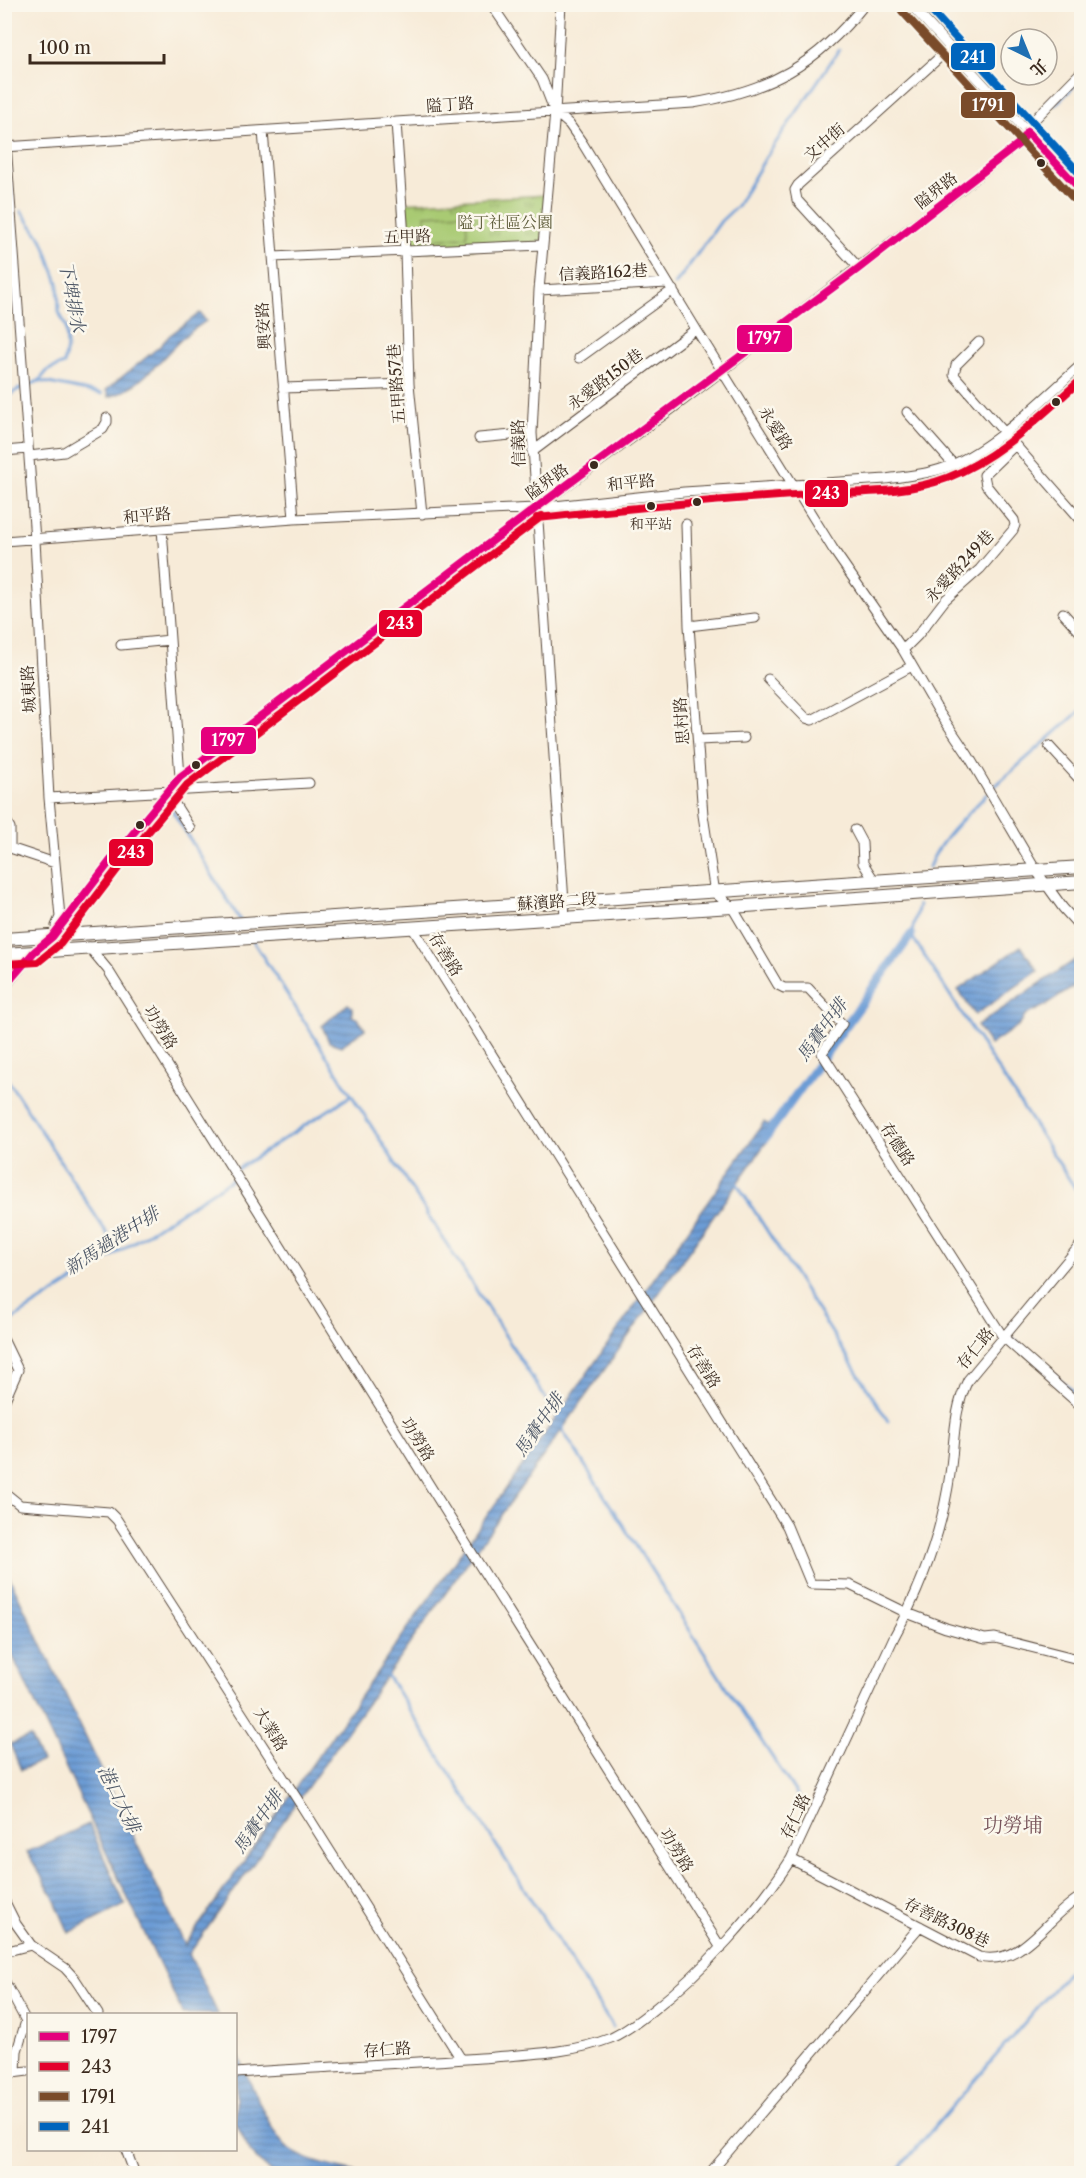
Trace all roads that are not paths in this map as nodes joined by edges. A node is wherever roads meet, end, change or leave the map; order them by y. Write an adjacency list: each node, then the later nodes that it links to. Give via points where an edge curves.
1 (491, 4): 7 (street, 永愛路, via 542,79)
2 (561, 4): 7 (street, 信義路)
3 (865, 4): 7 (street, 隘丁路, via 807,62 755,89 693,103)
4 (910, 4): 5 (street)
5 (951, 48): 11 (street); 17 (street, 文中街, via 795,190 797,200)
6 (1082, 71): 11 (street, 隘界路, via 1031,123)
7 (555, 112): 9 (street, 隘丁路); 14 (street, 信義路); 18 (street, 永愛路, via 583,144)
8 (4, 116): 12 (street, 城東路)
9 (396, 122): 10 (street, 隘丁路); 15 (street, 五甲路57巷)
10 (263, 131): 12 (street, 隘丁路); 16 (street, 興安路)
11 (1027, 132): 13 (street); 17 (street, 隘界路, via 1022,142)
12 (6, 147): 35 (street, 城東路)
13 (1082, 192)
14 (542, 245): 15 (street, 五甲路); 19 (street, 信義路)
15 (405, 252): 16 (street, 五甲路); 25 (street, 五甲路57巷)
16 (273, 257): 26 (street, 興安路)
17 (859, 268): 24 (street, 隘界路)
18 (670, 287): 19 (street, 信義路162巷); 20 (street, 永愛路); 22 (street)
19 (539, 290): 30 (street, 信義路)
20 (696, 329): 24 (street, 永愛路); 34 (street, 永愛路150巷)
21 (979, 342): 29 (street, via 954,370 954,375)
22 (579, 358)
23 (1082, 363): 29 (street, 和平路)
24 (722, 371): 37 (street, 永愛路); 38 (street, 隘界路)
25 (409, 384): 26 (street); 39 (street, 五甲路57巷)
26 (283, 388): 40 (street, 興安路)
27 (907, 412): 36 (street)
28 (107, 418): 35 (street, via 103,429 64,452)
29 (1003, 432): 32 (street); 36 (street, 和平路)
30 (532, 433): 31 (street); 34 (street, 信義路)
31 (479, 438)
32 (1014, 446): 41 (street); 52 (street, 永愛路249巷, via 988,470 984,481 1016,525)
33 (4, 451): 35 (street)
34 (532, 452): 38 (street, 信義路)
35 (29, 453): 44 (street, 城東路)
36 (952, 464): 37 (street, 和平路, via 886,478)
37 (794, 484): 38 (street, 和平路); 52 (street, 永愛路, via 833,549)
38 (536, 508): 39 (street, 和平路); 58 (street, 隘界路); 73 (street, 信義路)
39 (422, 514): 40 (street, 和平路)
40 (294, 519): 43 (street, 和平路)
41 (1082, 521)
42 (686, 524): 48 (street, 思村路)
43 (162, 529): 44 (street, 和平路); 50 (street)
44 (35, 540): 45 (street, 和平路); 62 (street, 城東路)
45 (4, 541)
46 (1063, 613): 49 (street)
47 (755, 618): 48 (street)
48 (689, 626): 56 (street, 思村路)
49 (1082, 634)
50 (170, 640): 51 (street); 58 (street)
51 (121, 645)
52 (903, 650): 53 (street, 永愛路)
53 (912, 666): 54 (street, via 812,720); 68 (street, 永愛路)
54 (768, 679)
55 (744, 738): 56 (street)
56 (698, 740): 72 (street, 思村路, via 703,815)
57 (1049, 746): 59 (street)
58 (180, 777): 61 (street, 隘界路)
59 (1082, 782)
60 (309, 783): 61 (street)
61 (169, 791): 62 (street); 64 (street); 78 (street, 隘界路)
62 (50, 798): 66 (street, 城東路)
63 (4, 817): 66 (street, via 10,828 9,848)
64 (190, 828)
65 (855, 830): 69 (street, via 862,843 863,863)
66 (55, 863): 78 (street, 城東路, via 60,917)
67 (1082, 867): 68 (main road, 蘇濱路二段)
68 (1035, 869): 69 (main road, 蘇濱路二段); 71 (street)
69 (875, 882): 72 (main road, 蘇濱路二段)
70 (1082, 882): 71 (main road, 蘇濱路二段)
71 (1046, 886): 74 (main road, 蘇濱路二段); 77 (street)
72 (715, 893): 73 (main road, 蘇濱路二段); 74 (street)
73 (564, 902): 75 (street, 信義路); 78 (main road, 蘇濱路二段)
74 (732, 907): 75 (main road, 蘇濱路二段); 85 (street, 存德路, via 778,985 808,988 842,1024 822,1053)
75 (565, 917): 76 (main road, 蘇濱路二段)
76 (412, 927): 80 (main road, 蘇濱路二段); 90 (street, 存善路, via 787,1526 811,1584 850,1586)
77 (1082, 929)
78 (52, 937): 79 (main road, 蘇濱路二段); 81 (street, 隘界路)
79 (4, 939)
80 (89, 947): 81 (main road, 蘇濱路二段); 97 (street, 功勞路, via 108,970)
81 (34, 952): 82 (main road, 蘇濱路二段); 83 (street, 隘界路)
82 (4, 954)
83 (4, 988)
84 (1082, 1243): 85 (street, 存仁路)
85 (1003, 1337): 88 (street, 存德路); 90 (street, 存仁路, via 968,1380 959,1401 950,1473 931,1558)
86 (4, 1341): 87 (street, via 18,1370)
87 (4, 1402)
88 (1082, 1407)
89 (4, 1492): 101 (street, 大業路, via 20,1504 109,1512 117,1520)
90 (907, 1613): 91 (street, 存善路, via 946,1629); 92 (street, 存仁路)
91 (1082, 1660)
92 (791, 1860): 95 (street, 存善路308巷); 97 (street, 存仁路)
93 (1082, 1896): 95 (street, 存善路308巷, via 1022,1949 990,1959)
94 (4, 1900): 96 (street)
95 (920, 1926): 108 (street)
96 (31, 1945): 98 (street); 100 (street, via 65,1968)
97 (721, 1948): 101 (street, 存仁路, via 671,1996 613,2037 575,2049)
98 (4, 1952)
99 (4, 1980): 102 (street, via 26,2021 17,2051)
100 (97, 2013)
101 (461, 2059): 104 (street, 存仁路)
102 (16, 2072): 103 (street); 105 (street)
103 (27, 2072)
104 (237, 2073)
105 (4, 2074)
106 (126, 2151): 107 (street)
107 (135, 2174)
108 (709, 2174)

